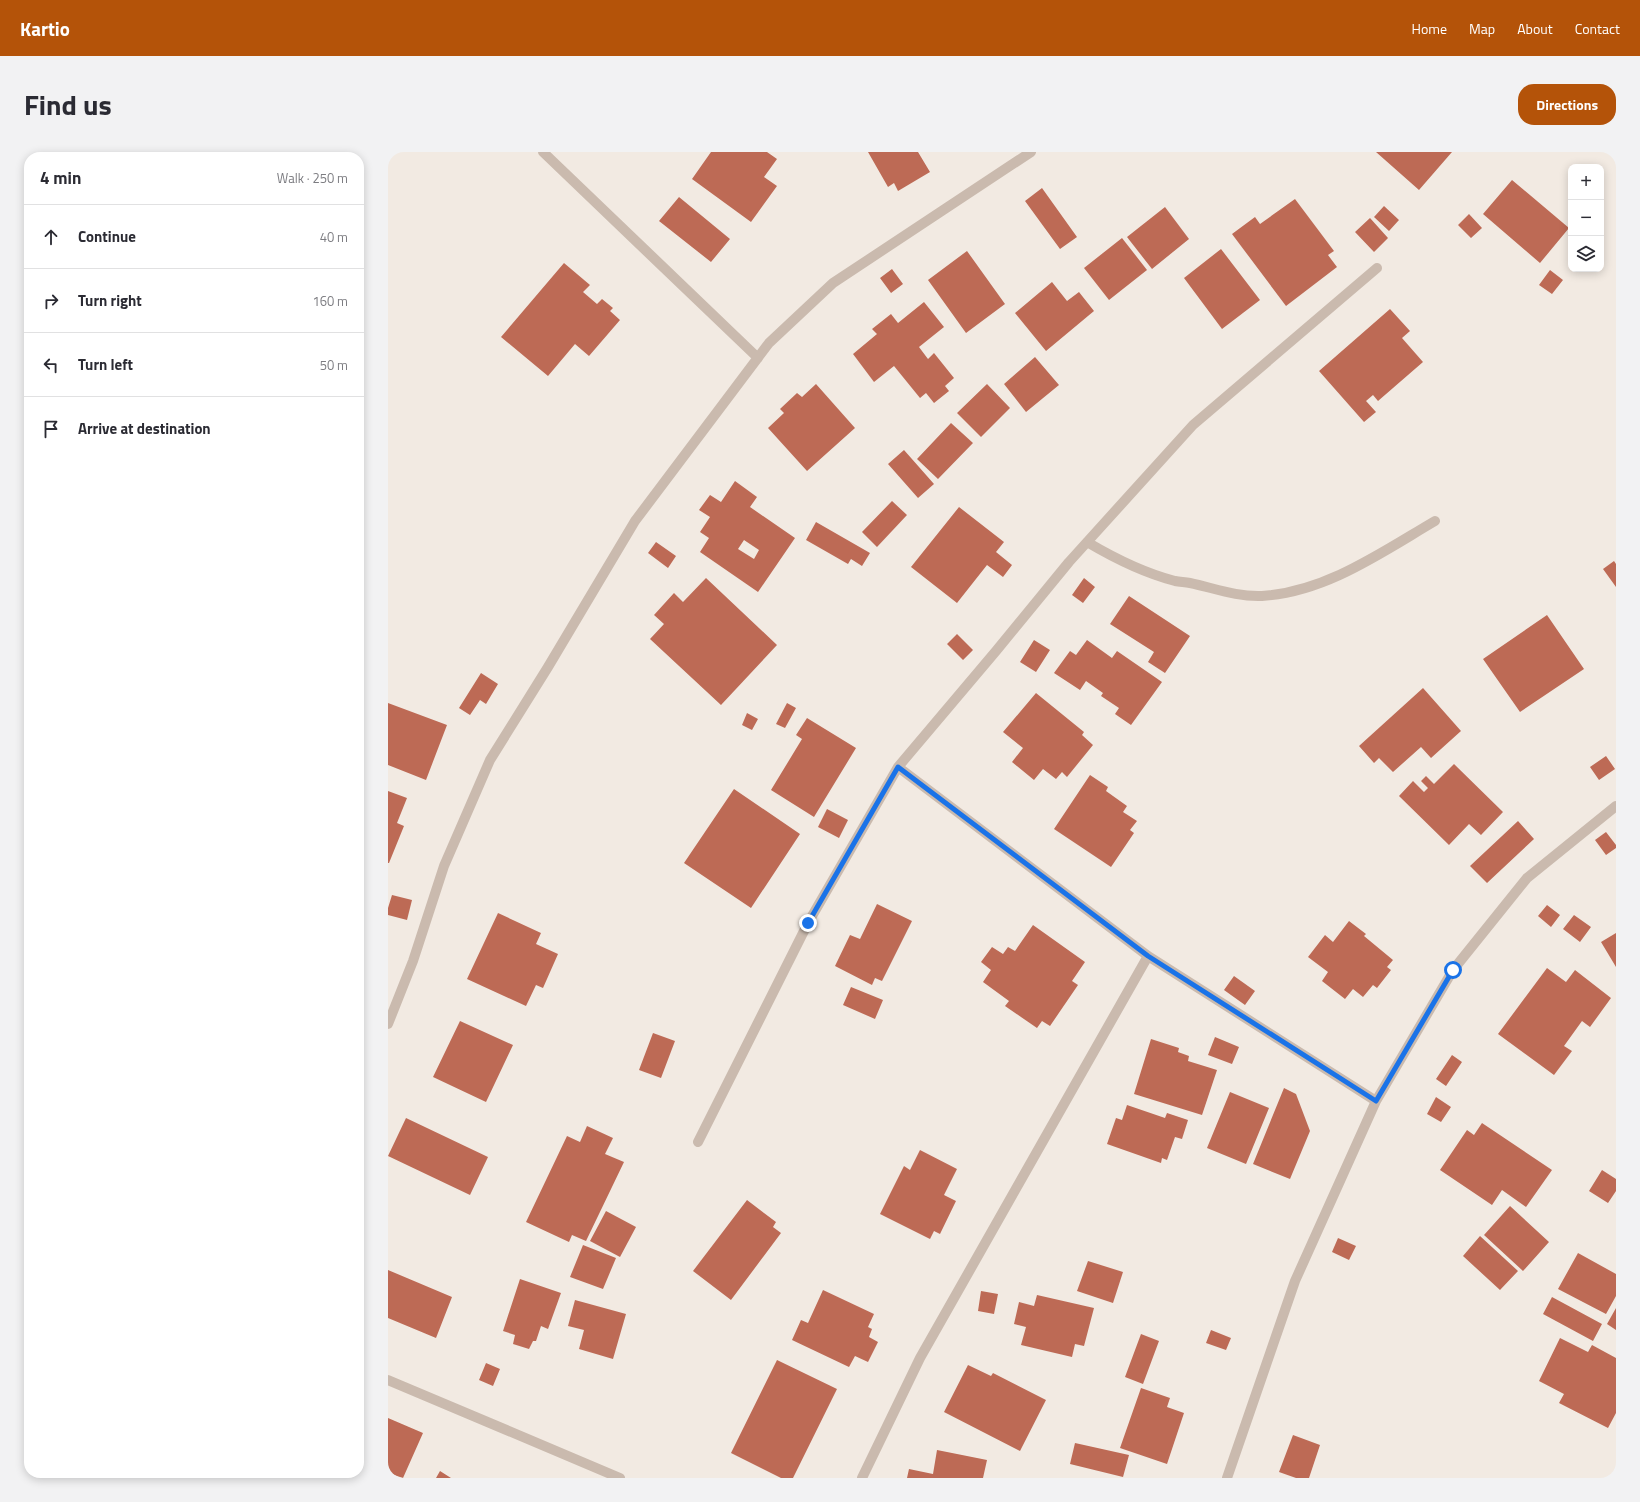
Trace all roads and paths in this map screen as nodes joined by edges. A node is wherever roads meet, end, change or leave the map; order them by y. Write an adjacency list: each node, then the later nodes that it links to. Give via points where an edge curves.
1 (543, 152): 4 (street)
2 (1031, 152): 4 (street, via 833,283 769,343)
3 (1377, 268): 6 (street, via 1194,425)
4 (758, 358): 10 (street, via 635,521 490,760 444,866 413,961)
5 (1435, 521): 6 (street, via 1326,582 1299,590 1262,596 1241,595 1176,581 1130,565)
6 (1087, 542): 7 (street)
7 (898, 767): 9 (street); 12 (street, via 808,923)
8 (1616, 806): 11 (street, via 1527,878 1453,970)
9 (1148, 956): 11 (street); 15 (street, via 920,1358)
10 (388, 1024)
11 (1376, 1101): 16 (street, via 1295,1281)
12 (698, 1142)
13 (388, 1380): 14 (street)
14 (620, 1478)
15 (862, 1478)
16 (1226, 1478)

